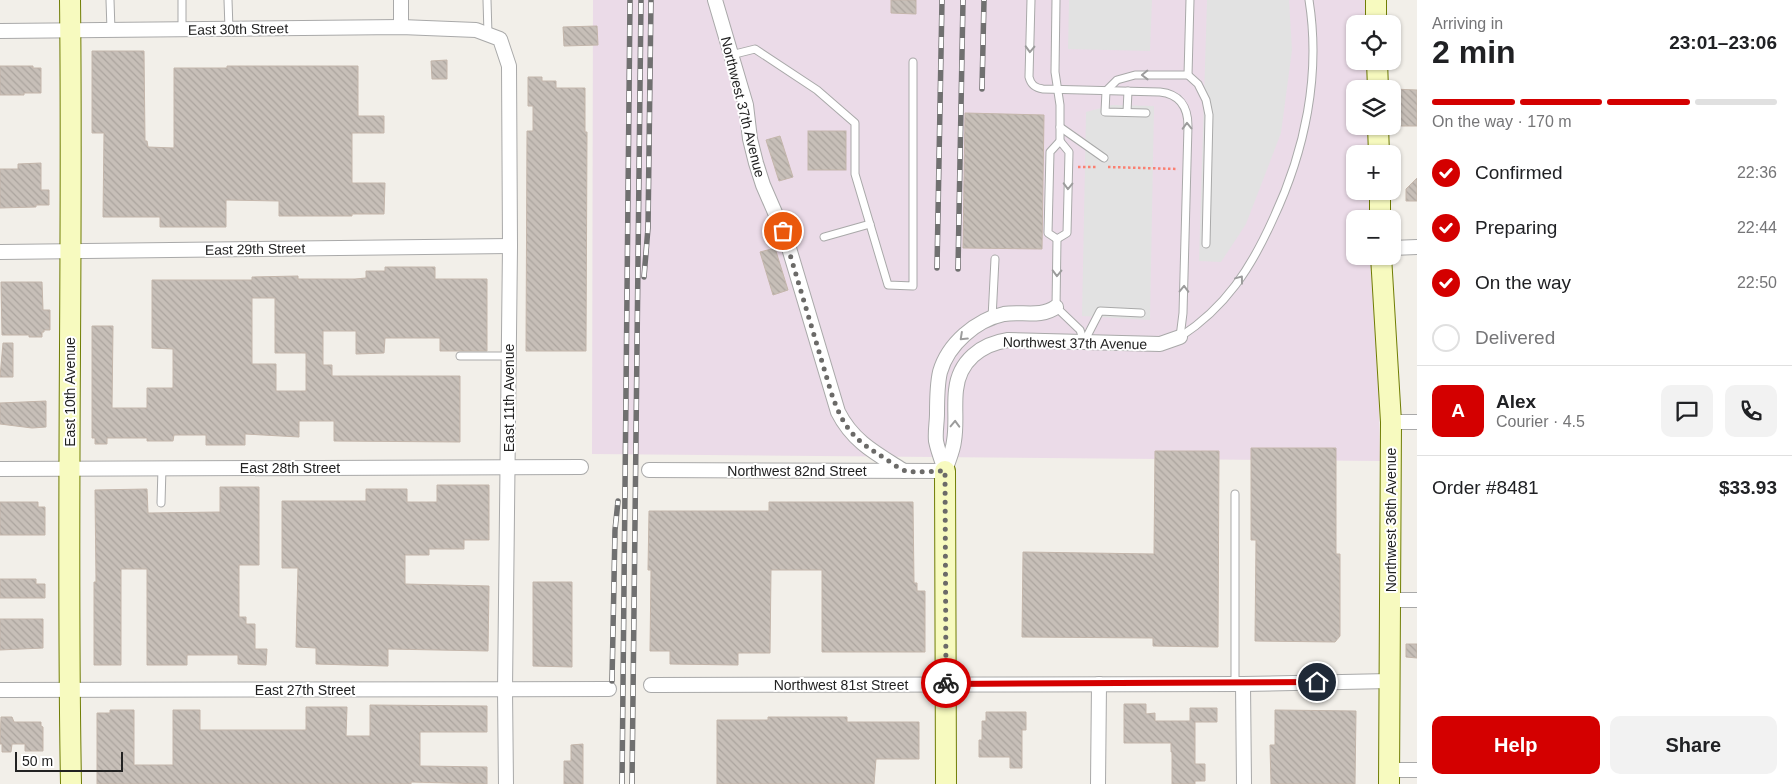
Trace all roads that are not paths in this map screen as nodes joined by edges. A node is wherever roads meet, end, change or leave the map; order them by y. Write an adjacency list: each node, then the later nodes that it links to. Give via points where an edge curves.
1 (70, 0): 19 (street, East 10th Avenue)
2 (110, 0): 16 (lane)
3 (182, 0): 17 (lane)
4 (228, 0): 15 (lane)
5 (401, 0): 14 (street)
6 (487, 0): 20 (lane)
7 (715, 0): 21 (street, Northwest 37th Avenue)
8 (1031, 0): 24 (lane, one-way to 24, via 1030,81 1035,87)
9 (1056, 0): 24 (lane, via 1055,72)
10 (1190, 0): 23 (lane)
11 (1309, 0): 46 (lane, one-way to 11, via 1203,320 1250,266 1289,182 1310,100 1313,43)
12 (1376, 0): 13 (street)
13 (1376, 15)
14 (402, 27): 15 (street, East 30th Street); 20 (street, East 30th Street)
15 (228, 29): 17 (street, East 30th Street)
16 (111, 30): 17 (street, East 30th Street); 19 (street, East 30th Street)
17 (182, 30)
18 (0, 31): 19 (street, East 30th Street)
19 (70, 31): 40 (street, East 10th Avenue)
20 (482, 32): 36 (street, East 11th Avenue, via 500,39 509,66)
21 (731, 55): 32 (lane, via 755,48 816,90 855,122 855,174); 58 (street, Northwest 37th Avenue, via 746,105 756,163 786,238 838,412 859,441)
22 (913, 62): 32 (lane, via 912,286 888,285)
23 (1188, 75): 25 (lane, one-way to 25, via 1135,75 1117,80); 35 (lane, via 1202,90 1209,115)
24 (1058, 89): 25 (lane); 29 (lane)
25 (1106, 91): 26 (lane); 27 (lane, via 1105,112)
26 (1128, 91): 27 (lane); 46 (lane, one-way to 26, via 1188,120 1184,105 1170,94)
27 (1126, 112): 28 (lane)
28 (1146, 113)
29 (1060, 127): 30 (lane); 31 (lane)
30 (1060, 141): 34 (lane, one-way to 34, via 1069,152 1069,166 1067,233); 34 (lane, via 1050,152 1048,233)
31 (1104, 158)
32 (870, 224): 33 (lane)
33 (824, 237)
34 (1058, 239): 43 (lane, one-way to 43)
35 (1206, 244)
36 (510, 246): 40 (street, East 29th Street); 49 (street, East 11th Avenue)
37 (1417, 247): 38 (street)
38 (1401, 248)
39 (0, 252): 40 (street, East 29th Street)
40 (71, 252): 53 (street, East 10th Avenue)
41 (995, 259): 45 (lane)
42 (1382, 265): 50 (street, Northwest 36th Avenue)
43 (1056, 307): 45 (street, Northwest 37th Avenue, via 1044,313); 47 (lane, via 1080,330)
44 (1141, 313): 47 (lane, via 1100,311)
45 (992, 318): 59 (street, Northwest 37th Avenue, one-way to 59, via 975,327 957,343 941,370 936,440)
46 (1180, 337): 47 (street, Northwest 37th Avenue, via 1160,344)
47 (1084, 342): 59 (street, Northwest 37th Avenue, one-way to 47, via 954,441 957,384 962,370 975,353 988,345 1008,340)
48 (460, 356): 49 (lane)
49 (509, 356): 55 (street, East 11th Avenue)
50 (1390, 422): 51 (street); 62 (street, Northwest 36th Avenue)
51 (1417, 422)
52 (581, 467): 55 (street, East 28th Street)
53 (70, 468): 54 (street, East 28th Street); 56 (street, East 28th Street); 71 (street, East 10th Avenue)
54 (162, 468): 55 (street, East 28th Street); 61 (lane)
55 (508, 468): 72 (street, East 11th Avenue)
56 (0, 469)
57 (649, 470): 58 (street, Northwest 82nd Street)
58 (904, 471): 59 (street, Northwest 82nd Street)
59 (945, 471): 65 (street, Northwest 37th Avenue)
60 (1235, 494): 67 (lane)
61 (161, 504)
62 (1391, 600): 63 (street); 64 (street, Northwest 36th Avenue)
63 (1417, 600)
64 (1390, 681): 67 (street, Northwest 81st Street); 74 (street, Northwest 36th Avenue)
65 (946, 684): 66 (street, Northwest 81st Street); 68 (street, Northwest 81st Street); 77 (street, Northwest 37th Avenue)
66 (1099, 684): 67 (street, Northwest 81st Street); 78 (street)
67 (1239, 684): 79 (street)
68 (651, 685)
69 (609, 689): 72 (street, East 27th Street)
70 (0, 690): 71 (street, East 27th Street)
71 (69, 690): 72 (street, East 27th Street); 75 (street, East 10th Avenue)
72 (505, 690): 76 (street, East 11th Avenue)
73 (1417, 770): 74 (street)
74 (1389, 777)
75 (71, 784)
76 (506, 784)
77 (946, 784)
78 (1098, 784)
79 (1244, 784)

